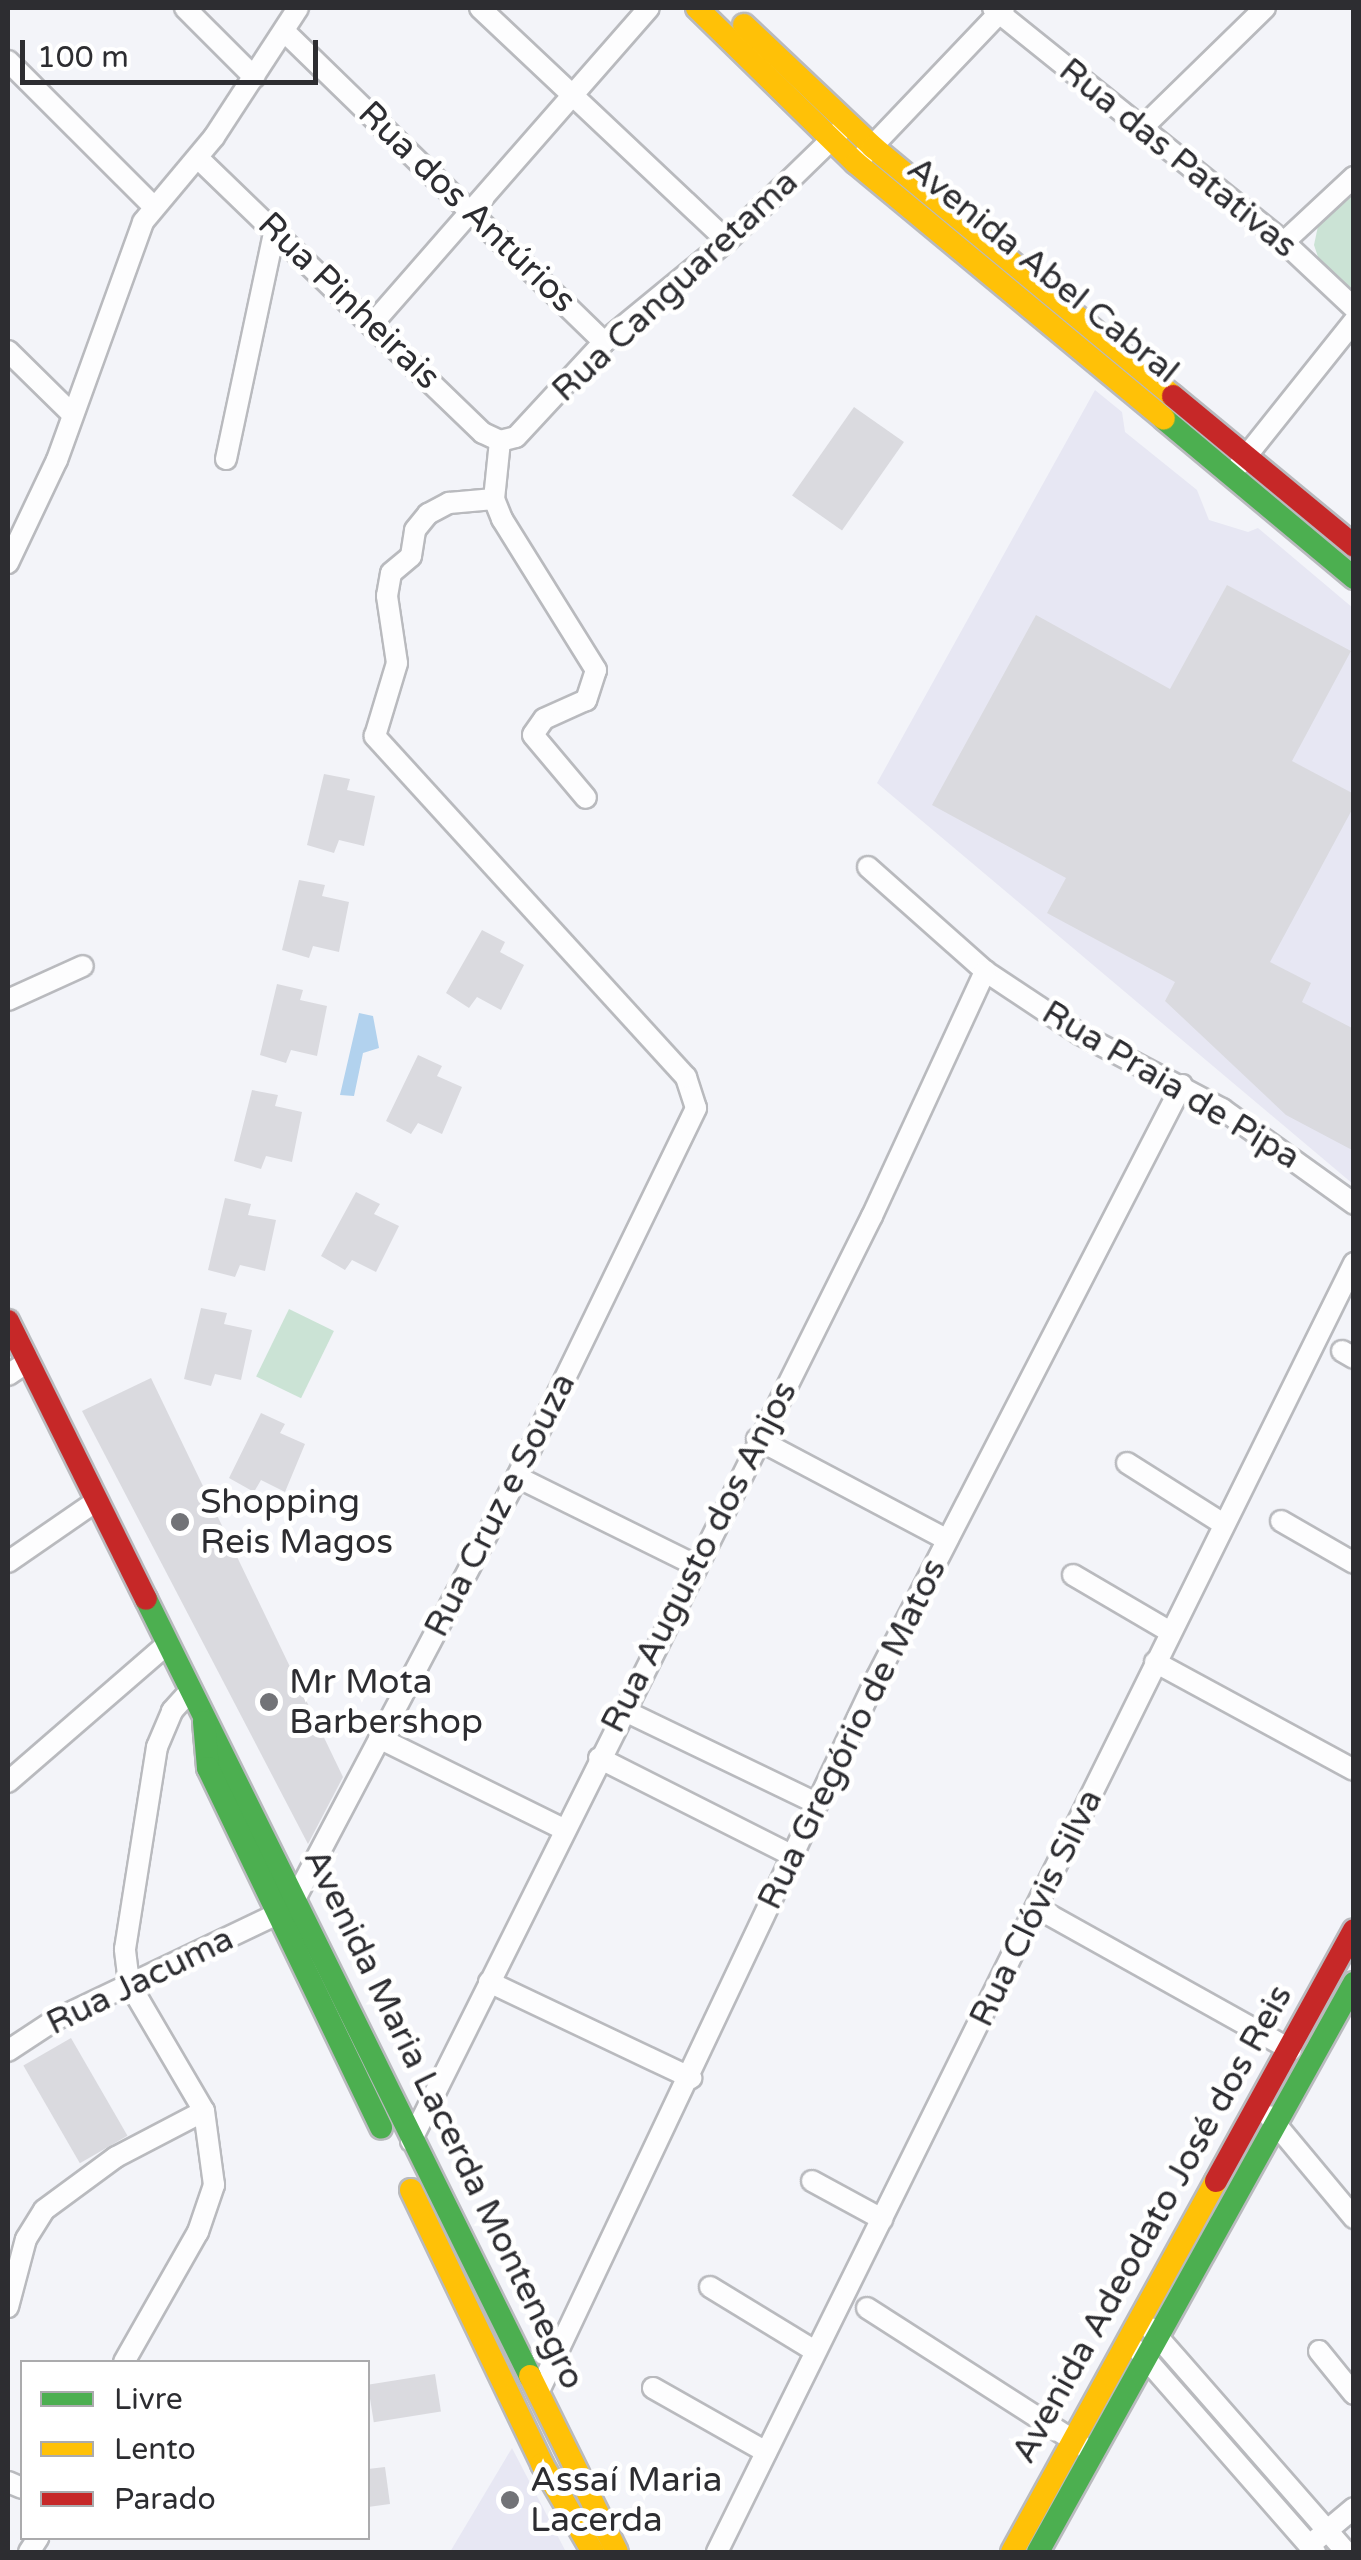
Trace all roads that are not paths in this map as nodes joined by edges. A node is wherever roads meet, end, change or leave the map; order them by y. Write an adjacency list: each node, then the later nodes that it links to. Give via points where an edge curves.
1 (185, 8): 11 (street)
2 (298, 8): 9 (street)
3 (480, 8): 12 (street)
4 (649, 8): 12 (street)
5 (697, 8): 14 (main road, Avenida Abel Cabral)
6 (725, 8): 14 (main road, Avenida Abel Cabral)
7 (1265, 8): 13 (street)
8 (999, 9): 13 (street, Rua das Patativas); 15 (street)
9 (284, 31): 11 (street); 19 (street, Rua dos Antúrios)
10 (8, 61): 18 (street)
11 (254, 77): 16 (street)
12 (576, 96): 19 (street); 21 (street)
13 (1144, 126): 22 (street, Rua das Patativas)
14 (839, 132): 15 (main road, Avenida Abel Cabral); 21 (street, Rua Canguaretama)
15 (865, 154): 31 (main road, Avenida Abel Cabral)
16 (198, 158): 18 (street); 20 (street, Rua Pinheirais)
17 (1354, 177): 22 (street)
18 (153, 206): 28 (street, via 132,242)
19 (473, 209): 25 (street); 26 (street, Rua dos Antúrios)
20 (276, 229): 25 (street, Rua Pinheirais); 30 (street)
21 (728, 241): 26 (street, Rua Canguaretama)
22 (1284, 242): 23 (street, Rua das Patativas)
23 (1354, 308)
24 (1354, 320): 31 (street)
25 (374, 322): 29 (street, Rua Pinheirais, via 483,433)
26 (604, 342): 29 (street, Rua Canguaretama, via 516,437)
27 (8, 351): 28 (street)
28 (72, 414): 34 (street, via 44,494)
29 (500, 442): 32 (street)
30 (226, 459)
31 (1239, 466): 33 (main road, Avenida Abel Cabral); 35 (main road, Avenida Abel Cabral)
32 (494, 499): 36 (street, via 596,670 586,700 544,719 533,735); 48 (street, Rua Cruz e Souza, via 449,502 428,514 414,530 411,556 391,573 387,596 397,663 375,736 686,1078 696,1108)
33 (1354, 546)
34 (8, 564)
35 (1352, 573)
36 (586, 798)
37 (868, 867): 39 (street, Rua Praia de Pipa)
38 (83, 966): 40 (street)
39 (985, 971): 41 (street, Rua Praia de Pipa, via 1080,1034); 46 (street, Rua Augusto dos Anjos, via 872,1216)
40 (8, 1000)
41 (1182, 1085): 42 (street, Rua Praia de Pipa); 52 (street, Rua Gregório de Matos)
42 (1354, 1204)
43 (1354, 1263): 51 (street, Rua Clóvis Silva)
44 (8, 1322): 45 (main road, Avenida Maria Lacerda Montenegro)
45 (17, 1369): 49 (main road, Avenida Maria Lacerda Montenegro)
46 (757, 1439): 52 (street); 55 (street, Rua Augusto dos Anjos)
47 (1127, 1463): 51 (street)
48 (517, 1477): 55 (street); 63 (street, Rua Cruz e Souza)
49 (95, 1502): 53 (street); 58 (main road, Avenida Maria Lacerda Montenegro)
50 (1281, 1521): 54 (street)
51 (1222, 1523): 57 (street, Rua Clóvis Silva)
52 (946, 1539): 67 (street, Rua Gregório de Matos)
53 (8, 1562)
54 (1354, 1563)
55 (695, 1565): 61 (street, Rua Augusto dos Anjos)
56 (1073, 1575): 57 (street)
57 (1169, 1631): 59 (street, Rua Clóvis Silva)
58 (166, 1645): 60 (main road, Avenida Maria Lacerda Montenegro); 66 (street)
59 (1154, 1662): 65 (street); 71 (street, Rua Clóvis Silva)
60 (190, 1690): 62 (main road, Avenida Maria Lacerda Montenegro); 75 (street, via 164,1726 152,1772 128,1910)
61 (623, 1710): 64 (street, Rua Augusto dos Anjos); 67 (street)
62 (205, 1718): 70 (main road, Avenida Maria Lacerda Montenegro); 72 (main road, Avenida Maria Lacerda Montenegro, via 208,1768)
63 (380, 1738): 68 (street); 70 (street, Rua Cruz e Souza)
64 (598, 1758): 68 (street, Rua Augusto dos Anjos); 69 (street)
65 (1354, 1770)
66 (8, 1782)
67 (818, 1804): 69 (street, Rua Gregório de Matos)
68 (563, 1828): 74 (street, Rua Augusto dos Anjos)
69 (792, 1855): 79 (street, Rua Gregório de Matos)
70 (296, 1897): 82 (main road, Avenida Maria Lacerda Montenegro)
71 (1037, 1908): 77 (street); 85 (street, Rua Clóvis Silva)
72 (275, 1915): 75 (street, Rua Jacuma); 105 (main road, Avenida Maria Lacerda Montenegro, via 542,2464)
73 (1354, 1930): 77 (main road, Avenida Adeodato José dos Reis)
74 (489, 1982): 79 (street); 82 (street, Rua Augusto dos Anjos)
75 (129, 1983): 78 (street, Rua Jacuma); 80 (street)
76 (1354, 1983): 81 (main road, Avenida Adeodato José dos Reis)
77 (1291, 2050): 81 (main road, Avenida Adeodato José dos Reis)
78 (8, 2051)
79 (691, 2078): 97 (street, Rua Gregório de Matos)
80 (204, 2111): 87 (street, via 116,2157 44,2210 26,2239); 95 (street, via 215,2166 209,2202)
81 (1268, 2116): 84 (street); 89 (main road, Avenida Adeodato José dos Reis); 90 (main road, Avenida Adeodato José dos Reis)
82 (411, 2141): 97 (main road, Avenida Maria Lacerda Montenegro)
83 (812, 2180): 85 (street)
84 (1354, 2218)
85 (882, 2219): 92 (street, Rua Clóvis Silva)
86 (710, 2287): 92 (street)
87 (8, 2307)
88 (867, 2308): 99 (street)
89 (1140, 2317): 90 (street); 91 (main road, Avenida Adeodato José dos Reis)
90 (1157, 2336): 94 (main road, Avenida Adeodato José dos Reis); 102 (street)
91 (1128, 2338): 94 (street); 99 (main road, Avenida Adeodato José dos Reis)
92 (816, 2350): 100 (street, Rua Clóvis Silva)
93 (1319, 2351): 98 (street)
94 (1145, 2358): 99 (main road, Avenida Adeodato José dos Reis); 103 (street)
95 (125, 2360)
96 (653, 2388): 100 (street)
97 (539, 2391): 106 (main road, Avenida Maria Lacerda Montenegro)
98 (1354, 2394)
99 (1082, 2446): 104 (main road, Avenida Adeodato José dos Reis)
100 (766, 2452): 107 (street, Rua Clóvis Silva)
101 (1354, 2508): 102 (street)
102 (1326, 2530): 103 (street); 108 (street)
103 (1312, 2549)
104 (1025, 2550)
105 (593, 2552)
106 (618, 2552)
107 (717, 2552)
108 (1346, 2552)

